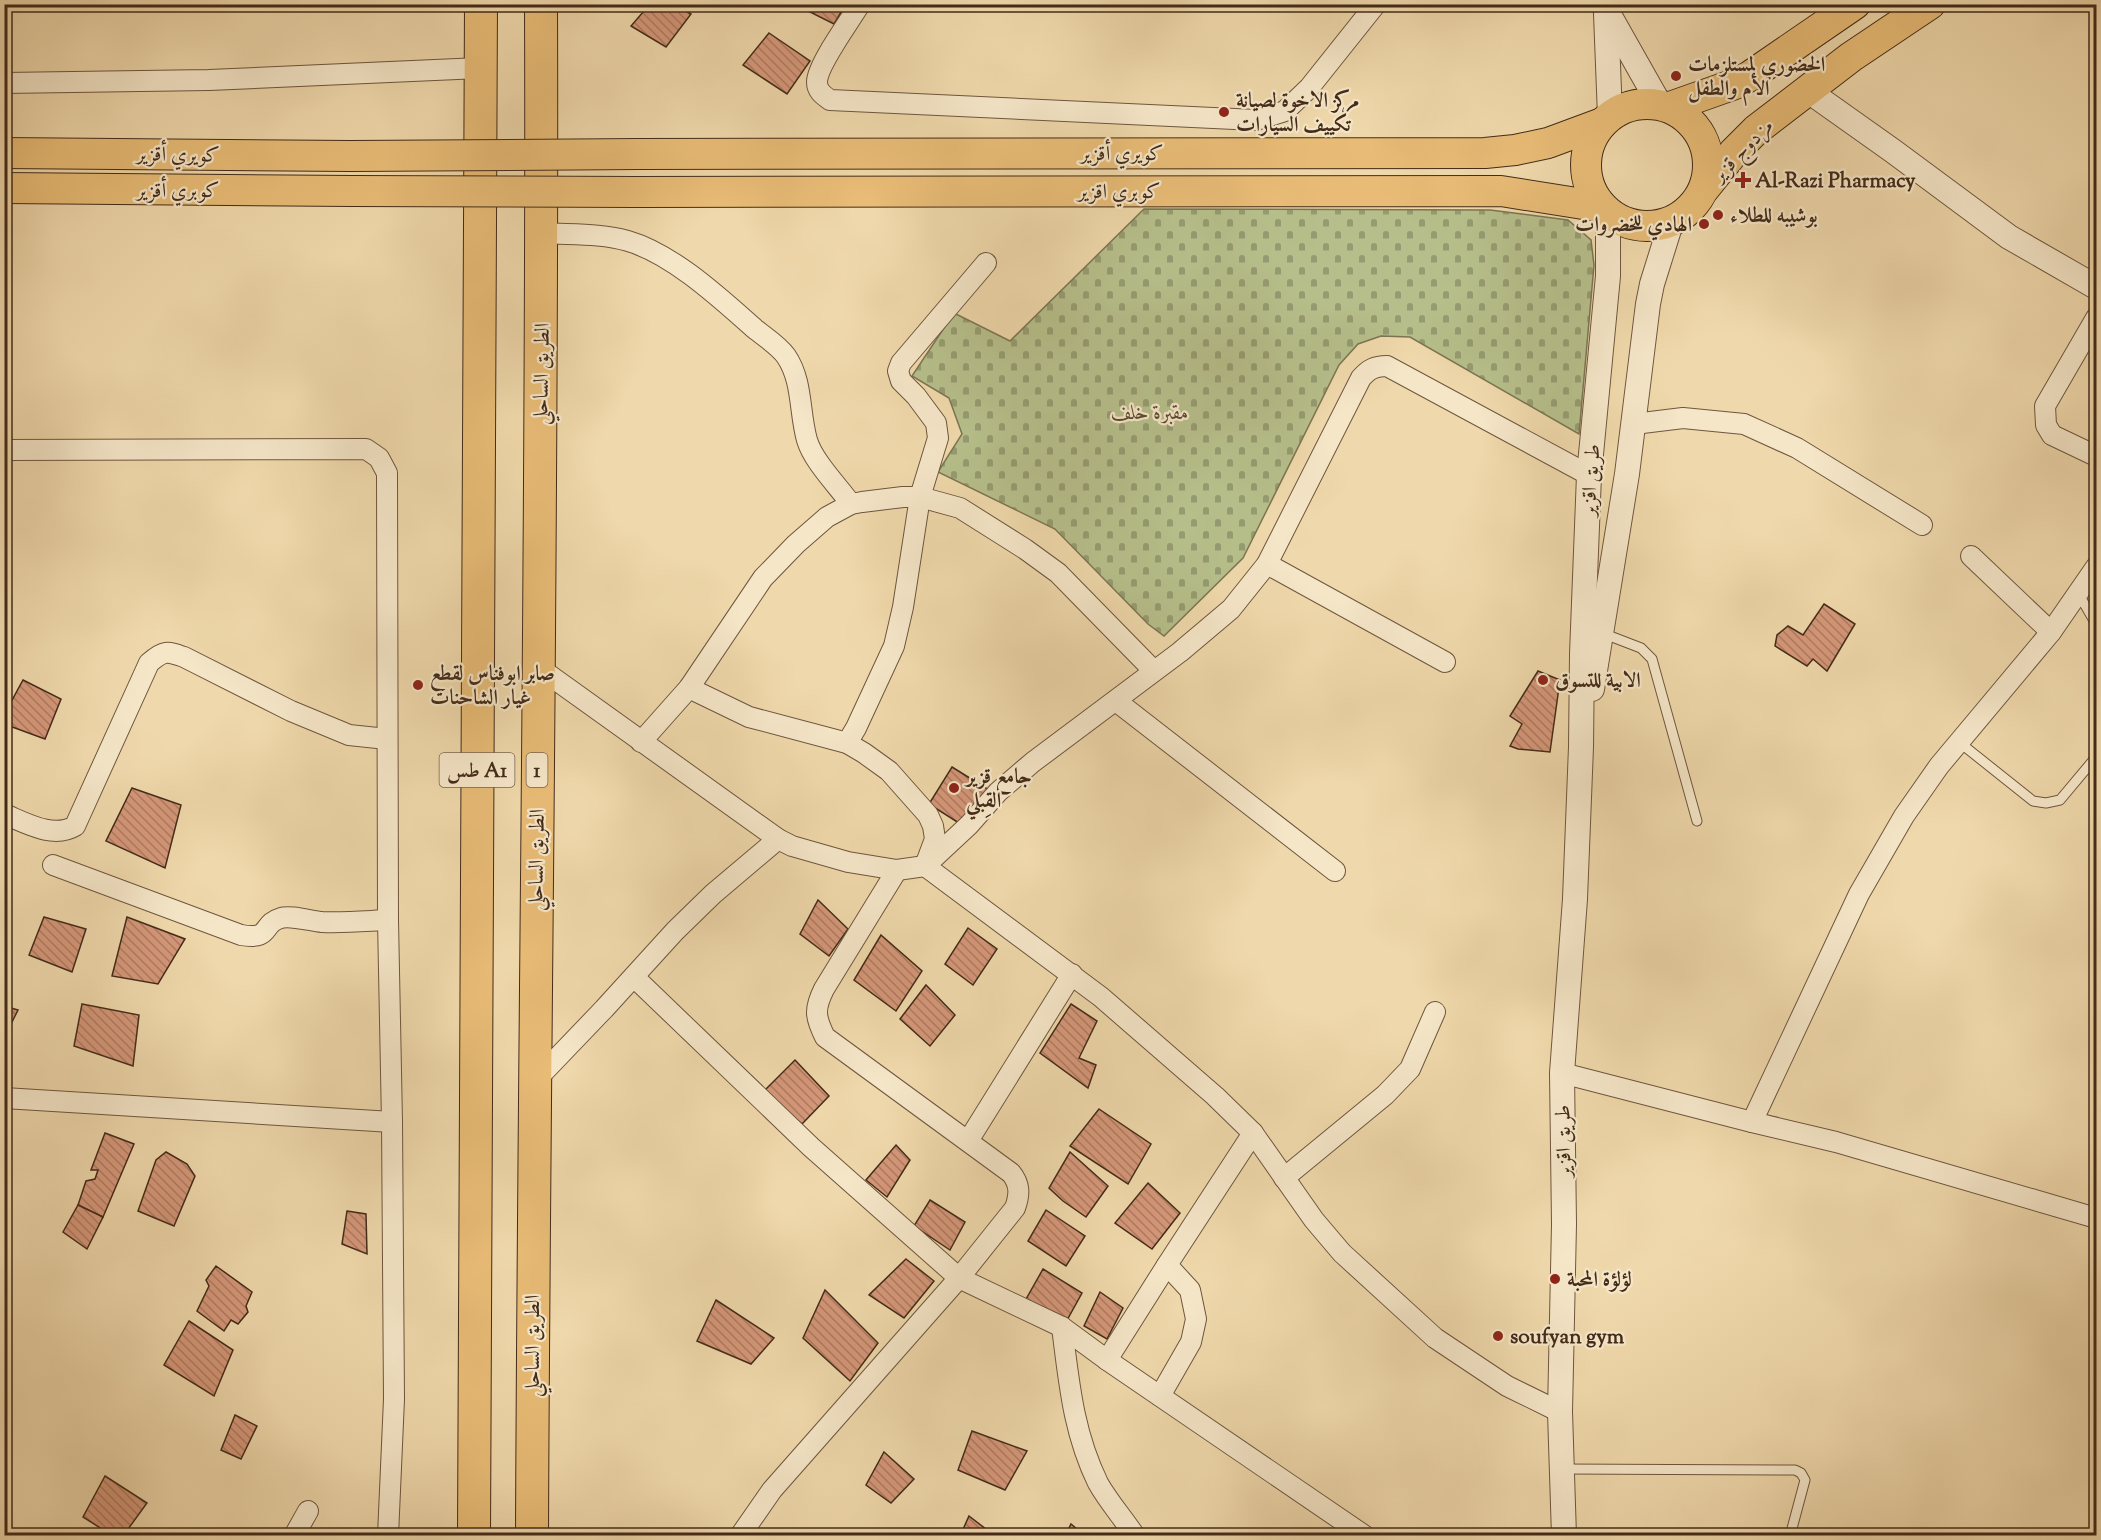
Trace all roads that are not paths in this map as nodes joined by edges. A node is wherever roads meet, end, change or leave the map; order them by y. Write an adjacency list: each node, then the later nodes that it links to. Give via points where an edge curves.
1 (481, 4): 8 (highway, طس A1)
2 (541, 4): 21 (highway, الطريق الساحلي / 1)
3 (860, 4): 4 (street, via 819,70 820,92 830,100 1256,120 1285,111 1309,88)
4 (1376, 4)
5 (1855, 4): 10 (main road)
6 (1930, 4): 11 (main road, مزدوج قزير)
7 (1604, 8): 12 (street); 13 (street)
8 (480, 68): 9 (street, via 209,80); 80 (highway, طس A1)
9 (4, 82)
10 (1735, 84): 12 (main road); 14 (main road, via 1717,104 1714,122 1718,131 1730,137)
11 (1807, 90): 14 (main road, مزدوج قزير); 23 (street, via 2009,237)
12 (1665, 106): 13 (main road, via 1639,104); 18 (main road, via 1693,124 1707,149 1707,178)
13 (1606, 119): 15 (main road, كويري أقزير, bridge, via 1548,143 1485,153); 19 (main road, via 1594,135 1586,161 1591,188)
14 (1756, 130): 18 (main road, مزدوج قزير)
15 (4, 153)
16 (4, 188): 17 (main road, كوبري أقزير, bridge)
17 (636, 192): 19 (main road, كوبري اقزير, via 1501,191)
18 (1702, 192): 20 (main road)
19 (1605, 210): 20 (main road, via 1646,226); 28 (street, طريق اقزير, via 1608,276)
20 (1672, 220): 25 (street, طريق اقزير, via 1648,304)
21 (542, 233): 30 (street, via 606,236 661,255 709,289 775,346 786,356 799,384 808,442); 40 (highway, الطريق الساحلي / 1)
22 (986, 263): 29 (street, via 898,371 900,381 916,396 938,430)
23 (2097, 287)
24 (2097, 318): 27 (street, via 2045,406 2044,415 2052,435)
25 (1634, 424): 31 (street, via 1683,418 1744,424 1797,448); 38 (street, طريق اقزير)
26 (4, 450): 44 (street, via 366,449 379,458 387,473)
27 (2097, 456)
28 (1589, 475): 33 (street, via 1421,383 1387,366 1378,366 1361,378); 48 (street, طريق اقزير)
29 (920, 497): 30 (street); 41 (street, via 960,508 1050,567); 47 (street, via 894,646)
30 (851, 504): 42 (street, via 826,517 763,578)
31 (1922, 525)
32 (1971, 556): 37 (street)
33 (1267, 564): 39 (street); 41 (street, via 1231,609)
34 (2097, 567): 35 (street)
35 (2078, 593): 36 (lane); 37 (street)
36 (2097, 624)
37 (2051, 632): 46 (street)
38 (1602, 633): 48 (street, طريق اقزير); 51 (lane, via 1641,648 1652,659)
39 (1445, 662)
40 (538, 667): 45 (street); 62 (highway, الطريق الساحلي / 1)
41 (1153, 670): 43 (street)
42 (689, 688): 45 (street); 47 (street, via 748,717)
43 (1116, 701): 54 (street, via 998,792); 56 (street)
44 (387, 739): 50 (street, via 349,735 168,652 149,663 75,826 65,832 46,831); 57 (street)
45 (641, 742): 52 (street)
46 (1959, 742): 49 (lane, via 2033,801 2046,803 2060,800); 65 (street, via 1904,816 1859,894)
47 (847, 743): 54 (street, via 889,771 928,815 935,839)
48 (1581, 747): 61 (street, طريق اقزير)
49 (2097, 757)
50 (4, 814)
51 (1697, 821)
52 (778, 839): 55 (street, via 848,862); 59 (street, via 713,894)
53 (53, 865): 57 (street, via 248,936 264,933 282,917 324,922)
54 (925, 866): 55 (street); 58 (street)
55 (897, 870): 67 (street, via 824,989 816,1019 825,1036)
56 (1335, 871)
57 (388, 920): 64 (street)
58 (1072, 975): 66 (street); 67 (street)
59 (634, 977): 62 (street); 71 (street, via 811,1146)
60 (1435, 1012): 68 (street, via 1410,1069)
61 (1562, 1073): 65 (street); 75 (street, طريق اقزير)
62 (534, 1082): 81 (highway, الطريق الساحلي / 1)
63 (4, 1098): 64 (street)
64 (392, 1122): 79 (street, via 393,1399)
65 (1752, 1122): 69 (street, via 1836,1142)
66 (1253, 1133): 68 (street); 70 (street)
67 (968, 1141): 71 (street, via 1011,1173 1019,1190 1015,1208)
68 (1284, 1178): 75 (street, via 1342,1253 1435,1338 1507,1386)
69 (2097, 1218)
70 (1167, 1265): 73 (street); 74 (street, via 1190,1290 1196,1319 1191,1342)
71 (959, 1278): 72 (street); 82 (street, via 772,1490)
72 (1062, 1327): 73 (street); 83 (street, via 1072,1411 1080,1439 1099,1484)
73 (1107, 1360): 74 (street)
74 (1160, 1396): 84 (street)
75 (1560, 1412): 76 (street, طريق اقزير)
76 (1562, 1468): 85 (street, طريق اقزير); 86 (lane, via 1795,1470 1805,1480)
77 (308, 1511): 78 (street)
78 (294, 1536)
79 (388, 1536)
80 (474, 1536)
81 (532, 1536)
82 (740, 1536)
83 (1135, 1536)
84 (1365, 1536)
85 (1564, 1536)
86 (1790, 1536)

